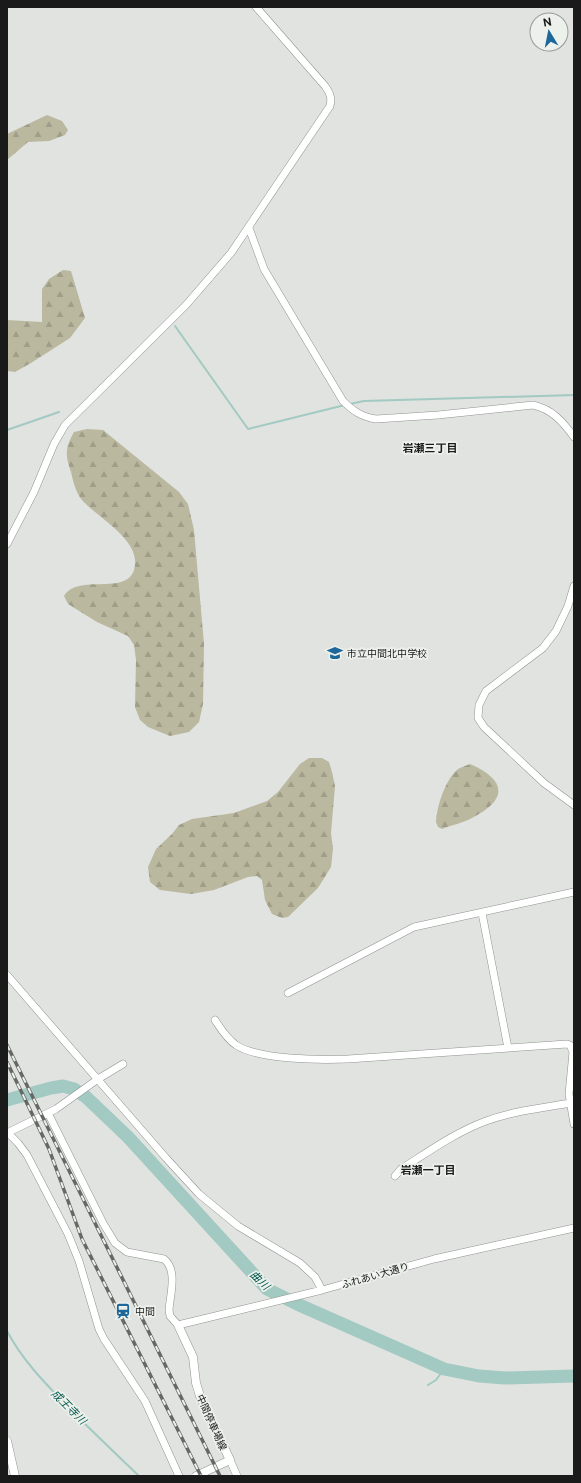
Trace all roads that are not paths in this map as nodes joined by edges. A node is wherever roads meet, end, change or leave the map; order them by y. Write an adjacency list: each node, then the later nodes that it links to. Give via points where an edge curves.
1 (256, 7): 2 (street, via 325,86 331,100 325,114)
2 (249, 228): 3 (street, via 264,269 343,401 355,412 376,419 533,405 551,411); 4 (street, via 186,305 65,425)
3 (574, 437)
4 (7, 544)
5 (574, 586): 6 (street, via 556,632 543,648 486,691 479,705 478,718 484,727 544,783)
6 (574, 805)
7 (574, 892): 8 (street)
8 (482, 913): 10 (street, via 414,927); 12 (street)
9 (7, 974): 14 (street)
10 (288, 993)
11 (215, 1020): 12 (street, via 224,1035 246,1050 305,1059 348,1059)
12 (508, 1048): 15 (street, via 563,1043 570,1045 573,1052)
13 (124, 1064): 14 (street)
14 (98, 1079): 16 (street); 21 (street, via 199,1194 238,1226 300,1263 315,1277)
15 (570, 1103): 17 (street); 19 (street, via 524,1110 486,1121 457,1135 401,1169)
16 (48, 1113): 18 (street); 22 (street, via 115,1243 127,1252 169,1263 172,1275 169,1310 170,1316)
17 (574, 1124)
18 (8, 1132): 26 (street, via 27,1155 68,1234 79,1261 99,1329 145,1401)
19 (395, 1176)
20 (574, 1228): 21 (street, ふれあい大通り, via 434,1259)
21 (322, 1290): 22 (street, ふれあい大通り)
22 (178, 1325): 24 (main road, 中間停車場線, via 192,1357 200,1396)
23 (7, 1441): 25 (main road)
24 (230, 1460): 27 (main road, 中間停車場線); 28 (street)
25 (15, 1476)
26 (179, 1476)
27 (196, 1476)
28 (237, 1476)

